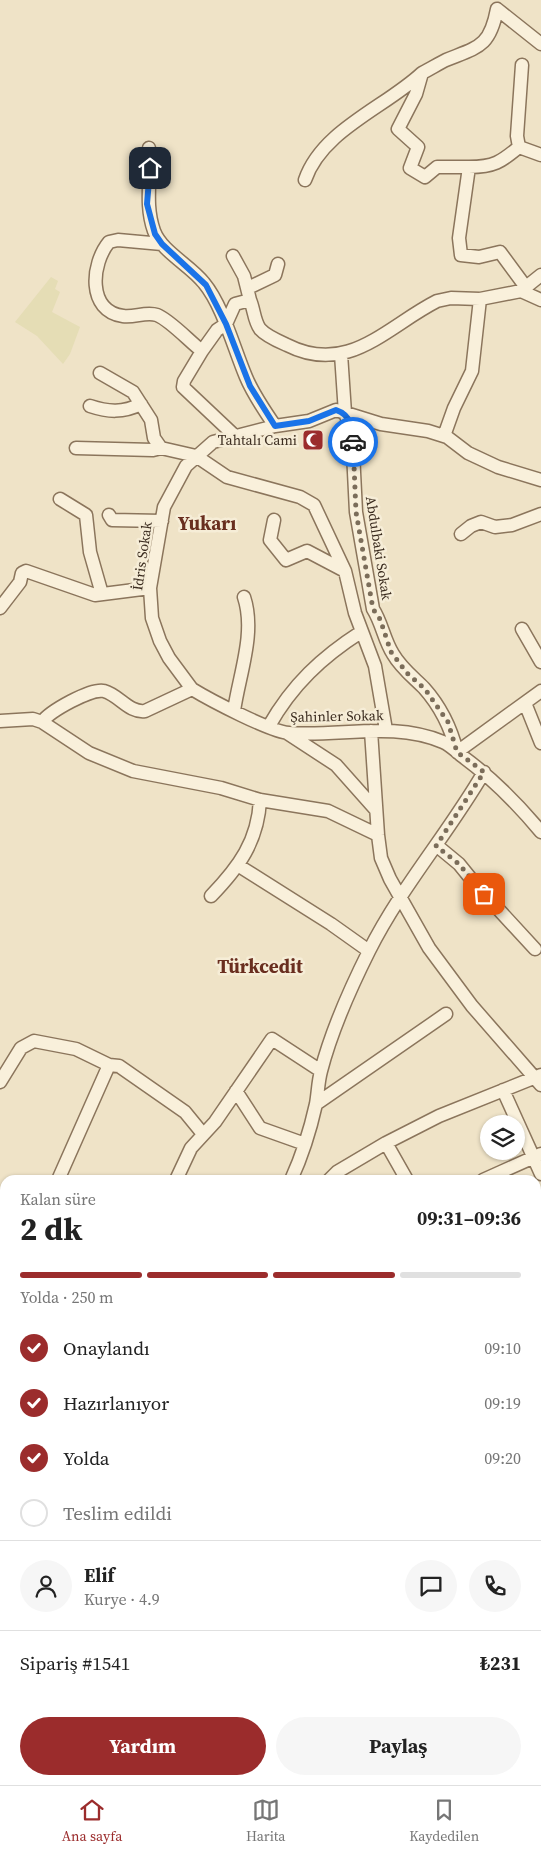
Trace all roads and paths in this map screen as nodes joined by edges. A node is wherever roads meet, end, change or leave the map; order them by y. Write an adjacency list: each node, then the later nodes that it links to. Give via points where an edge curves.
1 (497, 4): 2 (street); 4 (street, via 494,24 479,47)
2 (541, 44)
3 (522, 65): 5 (street)
4 (422, 73): 8 (street, via 410,108 398,129 418,148 410,168 425,177 436,167); 9 (street, via 408,86 373,107 324,149 310,163)
5 (519, 147): 7 (street); 8 (street, via 504,160 487,167)
6 (149, 148): 10 (street, via 147,204 155,234)
7 (541, 155)
8 (469, 167): 14 (street, via 459,238 461,255 479,257 500,252)
9 (305, 180)
10 (162, 244): 18 (street, via 206,285); 19 (street, via 109,242 98,268 96,293 102,305 118,315 157,315)
11 (233, 256): 15 (street)
12 (278, 264): 15 (street, via 275,275)
13 (541, 275): 14 (street)
14 (523, 288): 16 (street); 17 (street)
15 (249, 294): 18 (street, via 235,304); 20 (street, via 259,328 268,335 297,350)
16 (480, 300): 20 (street, via 451,298 437,301 379,337); 26 (street, via 472,371)
17 (541, 300)
18 (226, 324): 19 (street, via 217,330); 25 (street, via 250,386)
19 (202, 351): 27 (street, via 182,387)
20 (341, 354): 24 (street, Abdulbaki Sokak)
21 (100, 373): 22 (street, via 128,388)
22 (141, 404): 23 (street, via 128,410 108,411); 29 (street)
23 (90, 406)
24 (345, 413): 25 (street, İdris Sokak, via 336,410 309,421); 26 (street, via 381,424); 43 (street, Abdulbaki Sokak, via 352,432 356,512)
25 (275, 426): 27 (street, İdris Sokak)
26 (444, 436): 31 (street, via 468,453 498,467)
27 (236, 437): 30 (street, İdris Sokak, via 213,442)
28 (76, 448): 29 (street)
29 (161, 448): 30 (street)
30 (196, 456): 36 (street, İdris Sokak, via 164,507); 38 (street, via 227,477 300,497 314,505)
31 (541, 480)
32 (60, 499): 40 (street, via 86,514 90,552)
33 (541, 514): 37 (street, via 512,525 495,527 481,522)
34 (109, 515): 36 (street, via 112,520)
35 (274, 520): 38 (street, via 270,540 286,560 307,551)
36 (162, 521): 39 (street, İdris Sokak)
37 (461, 534)
38 (345, 571): 44 (street)
39 (150, 588): 40 (street); 48 (street, İdris Sokak, via 152,618 160,641)
40 (102, 594): 42 (street, via 85,592 26,571)
41 (244, 597): 51 (street, via 247,640)
42 (0, 608)
43 (373, 609): 44 (street); 59 (street, Abdulbaki Sokak, via 380,619 391,652 425,689 448,722)
44 (355, 614): 46 (street)
45 (522, 629): 47 (street)
46 (361, 632): 54 (street, via 329,654 300,681); 55 (street, via 375,666)
47 (541, 662)
48 (192, 689): 51 (street, Şahinler Sokak); 53 (street, via 142,712 99,691 61,707)
49 (541, 691): 50 (street)
50 (524, 703): 58 (street); 59 (street)
51 (234, 711): 54 (street, Şahinler Sokak)
52 (0, 720): 53 (street, via 34,719)
53 (42, 722): 61 (street, via 89,753 133,771 221,788)
54 (269, 726): 57 (street, Şahinler Sokak)
55 (386, 730): 56 (street, Şahinler Sokak); 59 (street, Şahinler Sokak, via 435,739)
56 (371, 731): 57 (street, Şahinler Sokak); 62 (street)
57 (287, 733): 62 (street, via 336,765)
58 (541, 744)
59 (457, 752): 60 (street, Şahinler Sokak)
60 (484, 772): 63 (street, Şahinler Sokak); 65 (street)
61 (260, 800): 64 (street, via 328,811); 66 (street, via 259,823)
62 (376, 810): 64 (street)
63 (541, 832)
64 (378, 835): 68 (street, via 381,858)
65 (436, 846): 68 (street); 69 (street, via 459,864)
66 (239, 866): 67 (street); 70 (street)
67 (211, 896)
68 (400, 896): 70 (street); 74 (street, via 429,948 472,1006)
69 (535, 949)
70 (369, 951): 73 (street)
71 (446, 1014): 78 (street)
72 (109, 1065): 75 (street, via 76,1049 34,1041 21,1048); 79 (street, via 119,1066 185,1112); 84 (street)
73 (321, 1071): 77 (street, via 272,1039); 78 (street)
74 (539, 1079): 76 (street)
75 (0, 1082)
76 (502, 1090): 80 (street, via 439,1116); 82 (street)
77 (236, 1091): 79 (street); 81 (street, via 260,1128)
78 (316, 1104): 81 (street)
79 (203, 1134): 85 (street, via 190,1148)
80 (386, 1143): 87 (street); 88 (street)
81 (305, 1144): 86 (street)
82 (537, 1156): 83 (street); 89 (street)
83 (541, 1174)
84 (60, 1175)
85 (178, 1175)
86 (293, 1175)
87 (335, 1175)
88 (404, 1175)
89 (494, 1175)

